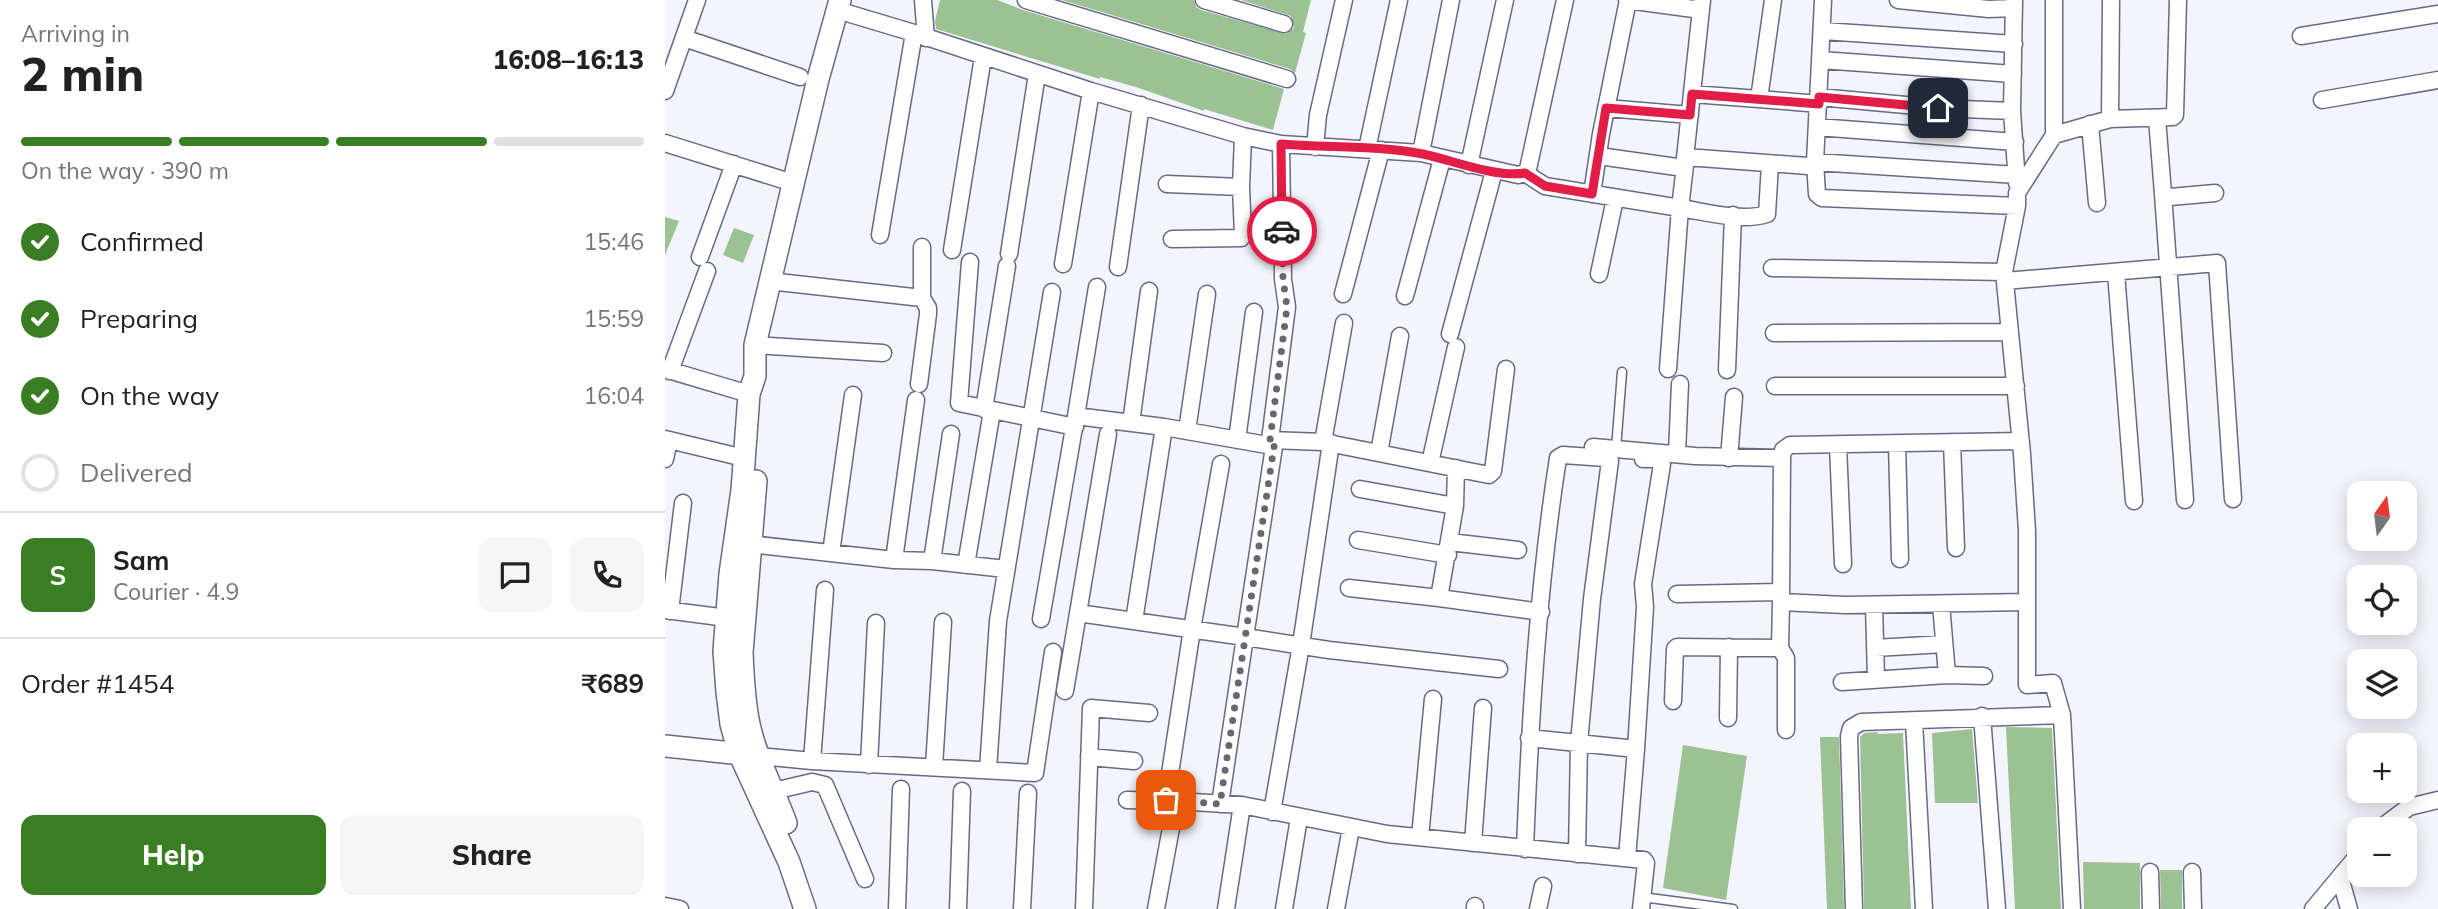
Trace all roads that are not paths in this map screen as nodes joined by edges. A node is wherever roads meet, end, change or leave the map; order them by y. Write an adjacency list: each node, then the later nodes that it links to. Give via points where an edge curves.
1 (698, 0): 26 (street)
2 (923, 0): 24 (street)
3 (1026, 0): 17 (street)
4 (1203, 0): 22 (street)
5 (1344, 0): 54 (street)
6 (1399, 0): 55 (street)
7 (1451, 0): 56 (street)
8 (1504, 0): 63 (street)
9 (1565, 0): 65 (street)
10 (1627, 0): 20 (street); 42 (street)
11 (1773, 0): 38 (street)
12 (1823, 0): 23 (street)
13 (1898, 0): 18 (street, via 1989,9)
14 (2054, 0): 49 (street)
15 (2111, 0): 46 (street)
16 (2178, 0): 45 (street, via 2175,115)
17 (1050, 4): 33 (street)
18 (2014, 4): 27 (street)
19 (839, 5): 24 (street); 67 (street)
20 (1701, 5): 37 (street)
21 (2438, 14): 25 (street)
22 (1284, 24)
23 (1823, 31): 27 (street); 29 (street)
24 (920, 35): 28 (street); 78 (street)
25 (2301, 36)
26 (684, 38): 32 (street); 35 (street)
27 (2014, 44): 31 (street)
28 (983, 57): 30 (street); 81 (street)
29 (1821, 60): 31 (street); 39 (street)
30 (1037, 74): 36 (street); 116 (street)
31 (2013, 74): 43 (street)
32 (800, 77)
33 (1287, 79)
34 (2438, 80): 40 (street)
35 (665, 91)
36 (1090, 91): 41 (street); 83 (street)
37 (1692, 94): 38 (street); 44 (street)
38 (1759, 99): 39 (street)
39 (1819, 100): 43 (street); 48 (street)
40 (2322, 100)
41 (1141, 105): 50 (street); 85 (street)
42 (1606, 108): 44 (street); 57 (street)
43 (2012, 111): 52 (street)
44 (1690, 115): 59 (street)
45 (2157, 118): 46 (street); 72 (street)
46 (2110, 120): 47 (street)
47 (2091, 124): 49 (street); 75 (street)
48 (1817, 127): 52 (street); 62 (street)
49 (2054, 135): 74 (street)
50 (1243, 136): 53 (street); 69 (street)
51 (665, 142): 60 (street)
52 (2015, 142): 66 (street)
53 (1281, 144): 54 (street); 126 (street, via 1287,307)
54 (1315, 146): 55 (street)
55 (1374, 150): 56 (street); 95 (street)
56 (1421, 153): 58 (street)
57 (1598, 156): 59 (street); 71 (street)
58 (1442, 159): 63 (street); 96 (street)
59 (1684, 163): 61 (street); 76 (street)
60 (734, 164): 67 (street); 107 (street)
61 (1770, 164): 62 (street); 77 (street, via 1767,214)
62 (1812, 164): 66 (street); 74 (street, via 1817,194 1822,198)
63 (1469, 165): 64 (street)
64 (1494, 171): 65 (street); 140 (street, via 1453,341)
65 (1525, 173): 71 (street, via 1545,186)
66 (2017, 175): 74 (street)
67 (793, 183): 90 (street)
68 (1167, 184): 69 (street)
69 (1241, 187): 79 (street, via 1241,238)
70 (2215, 193): 72 (street)
71 (1592, 194): 73 (street)
72 (2163, 194): 84 (street)
73 (1615, 199): 76 (street); 88 (street)
74 (2017, 199): 89 (street)
75 (2097, 203)
76 (1680, 208): 77 (street); 106 (street)
77 (1733, 215): 108 (street)
78 (880, 234)
79 (1172, 239)
80 (922, 247): 97 (street)
81 (952, 250)
82 (970, 262): 116 (street, via 959,403)
83 (1063, 264)
84 (2167, 265): 87 (street); 144 (street, via 2218,265); 145 (street)
85 (1118, 267)
86 (1772, 268): 89 (street)
87 (2116, 273): 89 (street); 146 (street)
88 (1599, 274)
89 (2005, 276): 101 (street)
90 (769, 281): 97 (street); 103 (street)
91 (1097, 287): 118 (street)
92 (1149, 291): 119 (street)
93 (1052, 292): 117 (street)
94 (1207, 294): 121 (street)
95 (1343, 294)
96 (1405, 296)
97 (922, 298): 156 (street, via 928,314)
98 (1254, 312): 125 (street)
99 (1345, 323): 128 (street)
100 (1774, 332): 101 (street)
101 (2010, 332): 113 (street)
102 (1400, 335): 133 (street)
103 (755, 345): 104 (street); 111 (street)
104 (883, 353)
105 (1506, 369): 142 (street, via 1493,471 1489,475)
106 (1668, 369)
107 (668, 370): 111 (street)
108 (1727, 370)
109 (1622, 372): 135 (lane)
110 (1680, 384): 134 (street)
111 (752, 385): 136 (street); 150 (street, via 763,395)
112 (1775, 386): 113 (street)
113 (2016, 386): 127 (street)
114 (853, 395): 154 (street)
115 (1734, 397): 137 (street)
116 (988, 410): 117 (street); 159 (street)
117 (1032, 419): 118 (street); 160 (street)
118 (1076, 422): 119 (street); 173 (street)
119 (1131, 423): 120 (street)
120 (1164, 427): 121 (street); 174 (street)
121 (1187, 431): 125 (street)
122 (951, 434): 157 (street)
123 (1108, 435): 171 (street)
124 (667, 439): 136 (street); 139 (street)
125 (1237, 440): 126 (street, via 1267,445)
126 (1273, 440): 128 (street); 178 (street)
127 (2021, 441): 129 (street); 166 (street)
128 (1327, 442): 133 (street); 180 (street)
129 (1952, 442): 130 (street); 152 (street)
130 (1897, 444): 132 (street); 155 (street)
131 (1571, 445): 135 (street)
132 (1838, 445): 138 (street, via 1790,445); 158 (street)
133 (1379, 453): 140 (street)
134 (1677, 453): 135 (street); 137 (street)
135 (1613, 454): 170 (street, via 1557,458); 201 (street, via 1592,599); 203 (street, via 1656,459 1663,464 1643,584)
136 (744, 458): 150 (street)
137 (1729, 458): 138 (street)
138 (1782, 458): 164 (street)
139 (665, 460)
140 (1430, 463): 142 (street)
141 (1220, 464): 177 (street)
142 (1456, 468): 148 (street)
143 (1360, 489): 148 (street)
144 (2233, 499)
145 (2185, 500)
146 (2134, 501)
147 (683, 503): 169 (street)
148 (1455, 506): 151 (street)
149 (1358, 540): 151 (street)
150 (743, 543): 154 (street); 172 (street); 204 (street, via 742,653)
151 (1449, 548): 153 (street); 165 (street)
152 (1956, 548)
153 (1518, 550)
154 (831, 553): 156 (street)
155 (1900, 559)
156 (894, 560): 157 (street)
157 (932, 561): 159 (street)
158 (1843, 564)
159 (966, 565): 160 (street)
160 (1006, 569): 210 (street)
161 (1349, 589): 165 (street)
162 (825, 590): 206 (street)
163 (1677, 594): 164 (street)
164 (1781, 597): 168 (street); 183 (street)
165 (1439, 598): 170 (street)
166 (2027, 602): 167 (street); 195 (street, via 2027,685 2053,684)
167 (1941, 604): 168 (street); 179 (street)
168 (1874, 605): 182 (street)
169 (667, 610): 172 (street)
170 (1541, 612): 200 (street)
171 (1078, 613): 174 (street); 190 (street)
172 (727, 618): 204 (street, via 724,651 731,724)
173 (1041, 619)
174 (1134, 621): 177 (street)
175 (943, 622): 209 (street)
176 (876, 624): 208 (street)
177 (1192, 629): 178 (street); 217 (street)
178 (1245, 636): 180 (street); 218 (street)
179 (1944, 644): 182 (street); 186 (street)
180 (1301, 645): 185 (street); 220 (street)
181 (1728, 648): 183 (street); 192 (street, via 1677,647); 197 (street)
182 (1875, 648): 188 (street)
183 (1780, 649): 199 (street, via 1786,658)
184 (1053, 652): 210 (street, via 1036,772)
185 (1499, 669)
186 (1947, 675): 187 (street); 188 (street)
187 (1984, 676)
188 (1876, 678): 189 (street)
189 (1842, 681)
190 (1065, 691)
191 (1433, 699): 224 (street)
192 (1673, 701)
193 (1483, 708): 225 (street)
194 (1149, 713): 205 (street, via 1091,708)
195 (2062, 715): 196 (street); 253 (street)
196 (1982, 716): 198 (street); 252 (street)
197 (1728, 718)
198 (1914, 721): 250 (street, via 1861,722 1850,729); 251 (street)
199 (1786, 730)
200 (1529, 738): 201 (street); 226 (street)
201 (1579, 743): 203 (street); 227 (street)
202 (665, 746): 204 (street)
203 (1636, 749): 228 (street)
204 (749, 755): 206 (street); 213 (street)
205 (1089, 757): 207 (street); 243 (street)
206 (812, 761): 208 (street)
207 (1134, 761)
208 (869, 765): 209 (street)
209 (934, 767): 210 (street)
210 (988, 770)
211 (901, 789): 240 (street)
212 (961, 791): 241 (street)
213 (767, 793): 233 (street, via 812,782 825,785); 238 (street); 239 (street)
214 (1028, 793): 242 (street)
215 (1127, 800): 217 (street)
216 (2438, 800): 221 (street, via 2409,807)
217 (1171, 801): 218 (street); 244 (street)
218 (1220, 804): 219 (street)
219 (1242, 805): 220 (street); 245 (street)
220 (1272, 812): 222 (street)
221 (2396, 817)
222 (1299, 818): 223 (street); 246 (street)
223 (1351, 828): 224 (street); 247 (street)
224 (1420, 837): 225 (street)
225 (1473, 843): 226 (street)
226 (1525, 849): 227 (street)
227 (1577, 854): 228 (street)
228 (1627, 858): 235 (street, via 1646,861)
229 (2347, 868): 232 (street)
230 (2150, 872): 254 (street)
231 (2192, 872): 255 (street)
232 (2340, 877): 256 (street); 257 (street)
233 (865, 879)
234 (1543, 886): 248 (street)
235 (1641, 903): 249 (lane)
236 (665, 906): 237 (street)
237 (680, 909)
238 (806, 909)
239 (818, 909)
240 (897, 909)
241 (958, 909)
242 (1022, 909)
243 (1084, 909)
244 (1156, 909)
245 (1226, 909)
246 (1284, 909)
247 (1336, 909)
248 (1538, 909)
249 (1733, 909)
250 (1854, 909)
251 (1924, 909)
252 (1997, 909)
253 (2072, 909)
254 (2151, 909)
255 (2193, 909)
256 (2313, 909)
257 (2349, 909)

